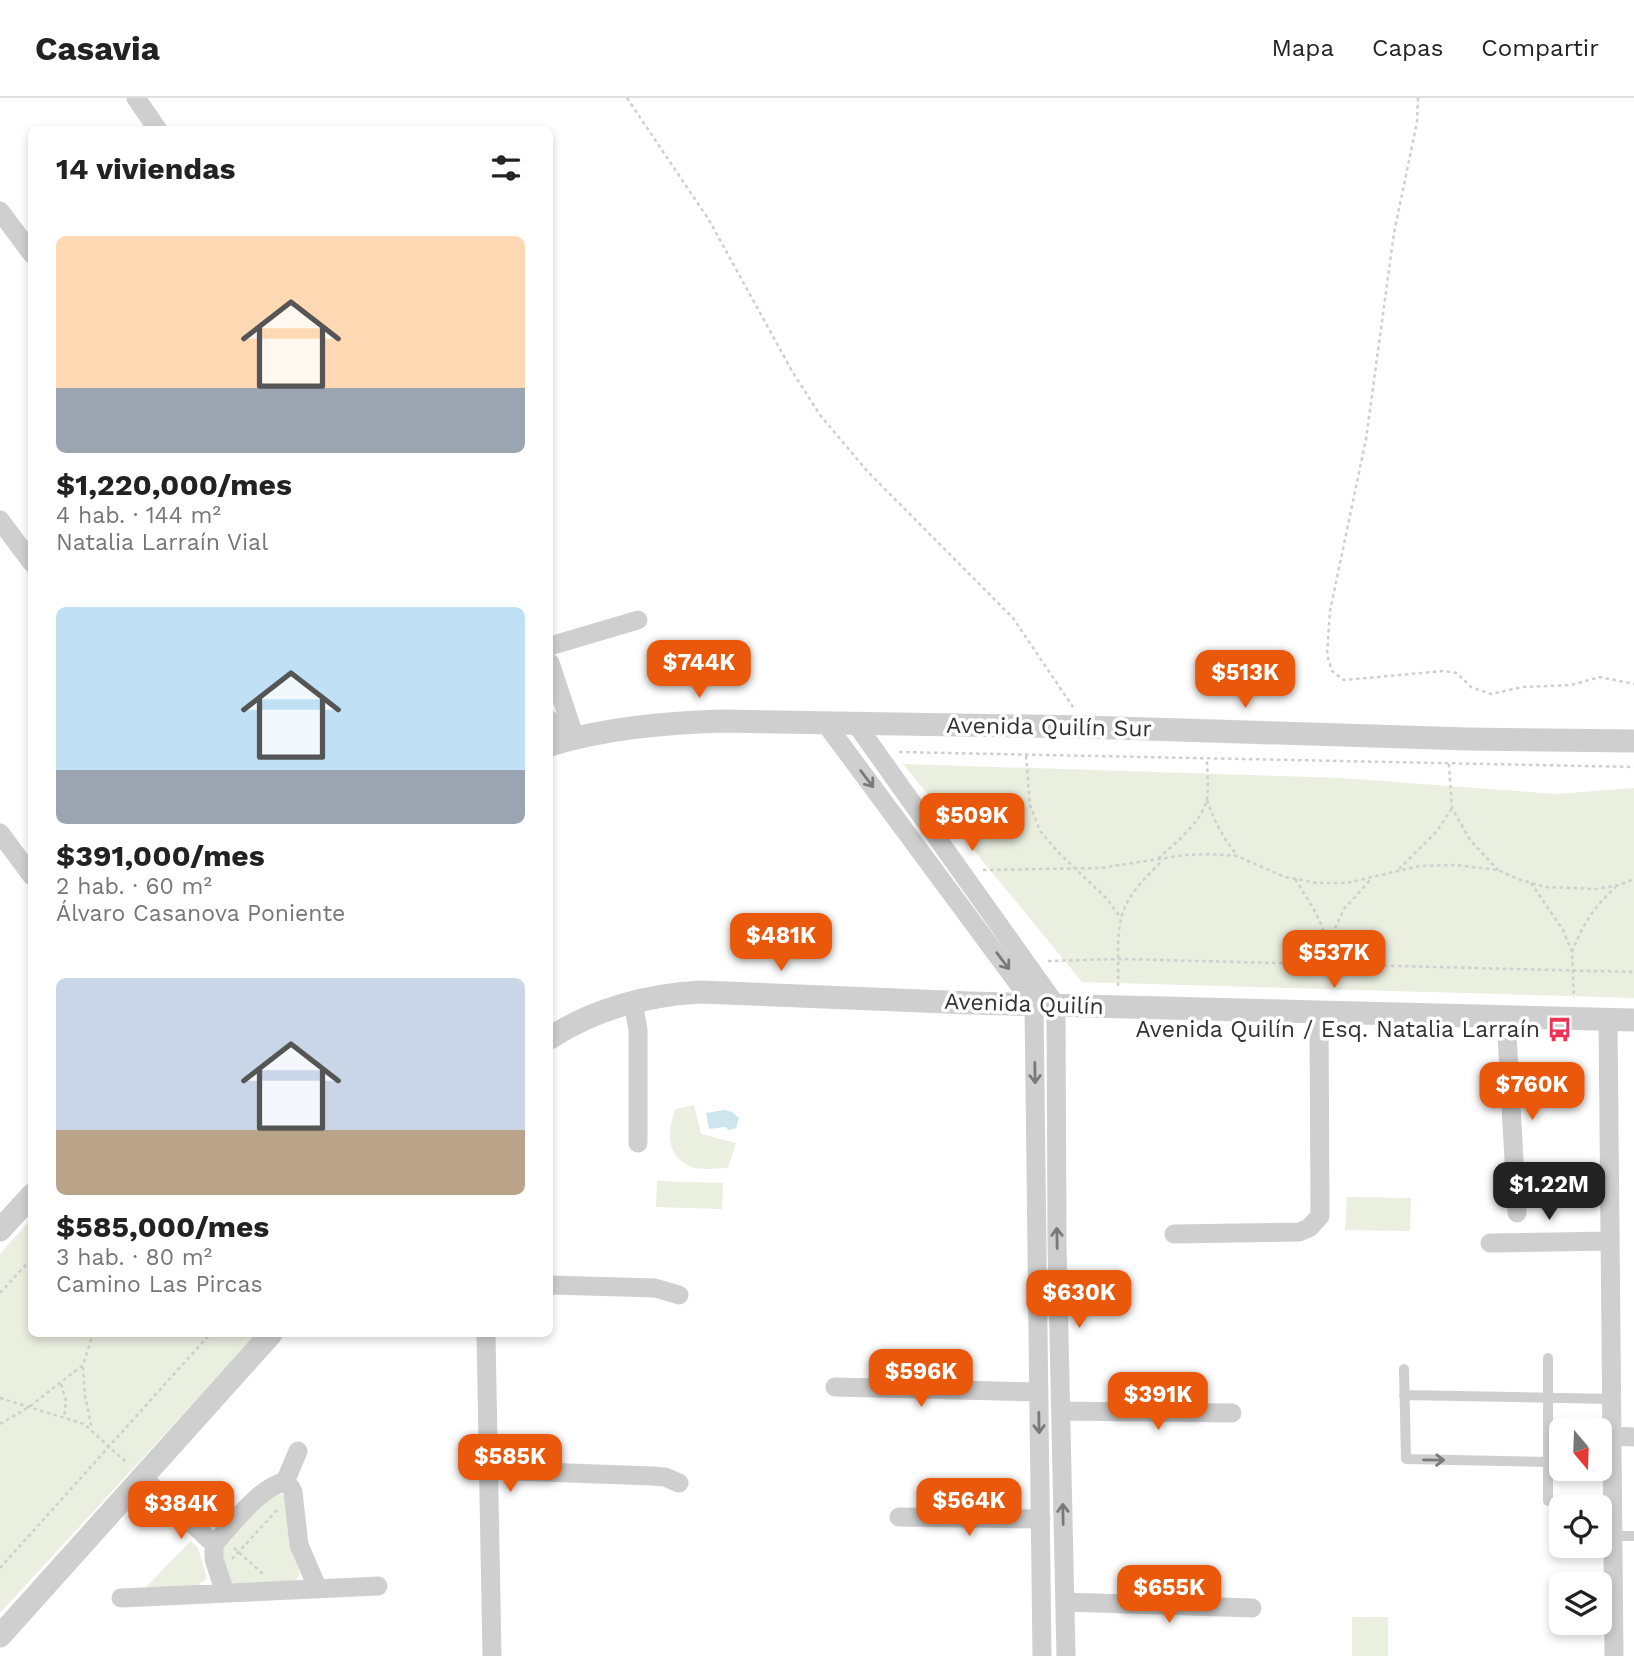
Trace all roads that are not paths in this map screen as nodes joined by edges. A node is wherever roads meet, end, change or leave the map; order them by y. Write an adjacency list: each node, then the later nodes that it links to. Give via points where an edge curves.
1 (136, 98): 2 (street)
2 (155, 126)
3 (0, 211): 4 (street)
4 (28, 249)
5 (2, 527): 6 (street)
6 (28, 558)
7 (638, 620): 8 (street)
8 (553, 645)
9 (553, 687): 13 (street)
10 (826, 724): 11 (street, Avenida Quilín Sur); 13 (street, Avenida Quilín Sur, via 673,723); 16 (street, one-way to 16)
11 (856, 724): 12 (street, Avenida Quilín Sur); 16 (street)
12 (1634, 741)
13 (560, 742)
14 (0, 833): 15 (street)
15 (28, 871)
16 (1043, 998): 17 (street, Avenida Quilín, via 724,992); 18 (street, Avenida Quilín, via 1117,1007); 37 (street, one-way to 37); 41 (street, one-way to 16)
17 (633, 1002): 22 (street, Avenida Quilín); 23 (street, via 638,1030)
18 (1319, 1012): 19 (street, Avenida Quilín); 27 (street, via 1320,1216 1299,1232)
19 (1506, 1017): 20 (street, Avenida Quilín); 25 (street)
20 (1608, 1019): 21 (street, Avenida Quilín); 28 (street)
21 (1634, 1020)
22 (553, 1036)
23 (638, 1143)
24 (28, 1199): 26 (street)
25 (1517, 1213)
26 (0, 1230)
27 (1174, 1234)
28 (1610, 1241): 29 (street); 40 (street)
29 (1490, 1244)
30 (553, 1285): 31 (street, via 655,1288)
31 (679, 1295)
32 (268, 1337): 49 (street)
33 (486, 1337): 48 (street)
34 (1548, 1358): 39 (lane)
35 (1404, 1369): 38 (lane)
36 (835, 1387): 37 (street)
37 (1039, 1392): 54 (street, one-way to 54)
38 (1404, 1395): 39 (lane); 47 (lane, one-way to 47, via 1406,1459)
39 (1546, 1398): 40 (lane); 47 (lane)
40 (1612, 1399): 43 (street)
41 (1061, 1411): 42 (street); 58 (street, one-way to 41)
42 (1232, 1413)
43 (1612, 1418)
44 (1612, 1436): 45 (street); 55 (street)
45 (1634, 1437)
46 (298, 1451): 51 (street)
47 (1548, 1461): 52 (lane)
48 (489, 1470): 50 (street, via 652,1476); 67 (street)
49 (142, 1477): 57 (street); 66 (street)
50 (679, 1483)
51 (289, 1487): 57 (street, via 279,1483 264,1493); 62 (street, via 299,1545)
52 (1548, 1501)
53 (899, 1517): 54 (street)
54 (1041, 1519): 59 (street)
55 (1613, 1536): 56 (lane); 70 (street)
56 (1634, 1536)
57 (218, 1540): 60 (street, via 214,1559)
58 (1064, 1545): 59 (street); 64 (street)
59 (1041, 1546): 68 (street)
60 (222, 1584): 62 (street, via 280,1591); 63 (street)
61 (377, 1587): 62 (street)
62 (318, 1589)
63 (121, 1598)
64 (1065, 1602): 65 (street); 69 (street)
65 (1252, 1608)
66 (0, 1636)
67 (492, 1656)
68 (1042, 1656)
69 (1066, 1656)
70 (1614, 1656)

